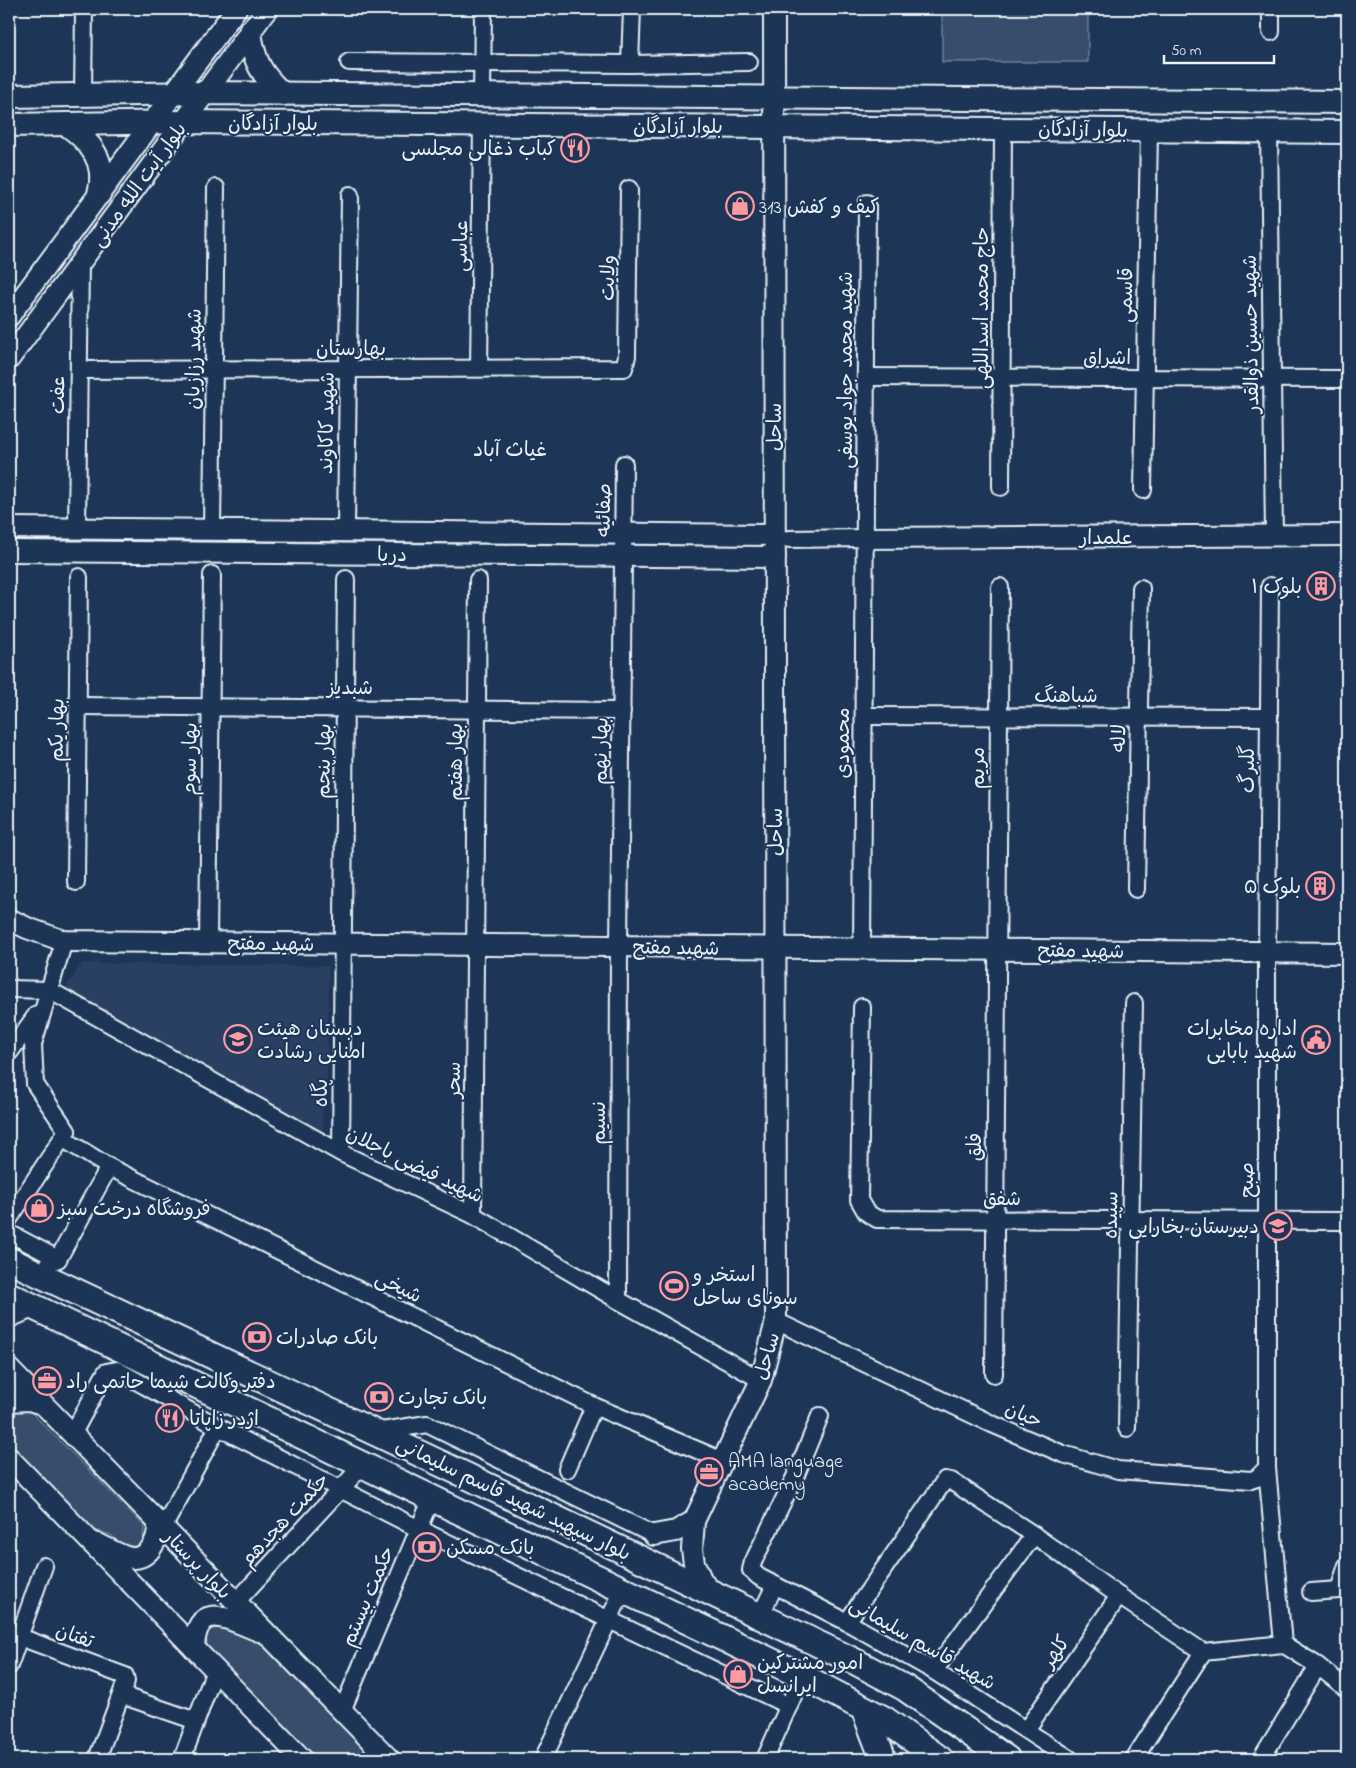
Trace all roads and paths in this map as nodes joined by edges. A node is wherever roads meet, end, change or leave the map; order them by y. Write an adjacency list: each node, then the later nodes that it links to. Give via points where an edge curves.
1 (84, 9): 16 (street)
2 (236, 9): 14 (street, بلوار آیت الله مدنی)
3 (267, 9): 8 (street, بلوار آیت الله مدنی)
4 (483, 9): 12 (street)
5 (632, 9): 13 (street)
6 (774, 9): 20 (street, ساحل)
7 (1271, 9): 9 (street)
8 (250, 32): 15 (street, بلوار آیت الله مدنی); 17 (main road, via 252,50 259,67)
9 (1271, 32)
10 (349, 62): 12 (street)
11 (749, 62): 13 (street)
12 (482, 63): 13 (street); 18 (street)
13 (630, 64)
14 (174, 93): 15 (main road, بلوار آزادگان); 16 (main road, بلوار آزادگان); 22 (street, بلوار آیت الله مدنی)
15 (205, 93): 17 (main road, بلوار آزادگان); 23 (street, بلوار آیت الله مدنی)
16 (83, 94): 19 (main road, بلوار آزادگان)
17 (283, 94): 18 (main road, بلوار آزادگان)
18 (482, 95): 20 (main road, بلوار آزادگان)
19 (9, 96)
20 (774, 97): 21 (main road, بلوار آزادگان); 27 (street, ساحل)
21 (1347, 102)
22 (152, 122): 23 (main road, بلوار آزادگان); 24 (main road, بلوار آزادگان); 34 (street, بلوار آیت الله مدنی)
23 (184, 122): 25 (main road, بلوار آزادگان); 37 (street, بلوار آیت الله مدنی)
24 (66, 124): 26 (main road, بلوار آزادگان); 34 (main road, via 88,142 96,154 103,181)
25 (482, 124): 27 (main road, بلوار آزادگان); 40 (street, عباسی)
26 (9, 125)
27 (774, 126): 28 (main road, بلوار آزادگان); 61 (street, ساحل)
28 (1003, 128): 29 (main road, بلوار آزادگان); 46 (street, حاج محمد اسداللهی)
29 (1149, 130): 30 (main road, بلوار آزادگان); 47 (street, قاسمی)
30 (1269, 131): 31 (main road, بلوار آزادگان); 48 (street, شهید حسین ذوالقدر)
31 (1347, 132)
32 (216, 188): 44 (street, شهید رزازیان)
33 (629, 189): 41 (street, ولایت)
34 (99, 194): 38 (street, بلوار آیت الله مدنی)
35 (350, 195): 42 (street, شهید کاکاوند)
36 (867, 203): 45 (street, شهید محمد جواد یوسفی)
37 (80, 262): 39 (street, بلوار آیت الله مدنی); 43 (street, عفت)
38 (9, 316)
39 (9, 359)
40 (479, 368): 41 (street, بهارستان); 42 (street, بهارستان)
41 (624, 368)
42 (348, 369): 44 (street, بهارستان); 56 (street, شهید کاکاوند)
43 (79, 370): 44 (street, بهارستان); 54 (street, عفت)
44 (214, 370): 55 (street, شهید رزازیان)
45 (866, 377): 46 (street, اشراق); 62 (street, شهید محمد جواد یوسفی)
46 (1001, 378): 47 (street, اشراق); 51 (street, حاج محمد اسداللهی)
47 (1145, 378): 48 (street, اشراق); 52 (street, قاسمی)
48 (1271, 379): 49 (street, اشراق); 60 (street, شهید حسین ذوالقدر)
49 (1347, 379)
50 (624, 464): 58 (street, صفائیه)
51 (1001, 488)
52 (1143, 490)
53 (9, 528): 54 (street, دریا)
54 (77, 529): 55 (street, دریا)
55 (212, 530): 56 (street, دریا); 64 (street)
56 (346, 531): 57 (street, دریا)
57 (478, 532): 58 (street, دریا); 65 (street)
58 (624, 533): 61 (street, دریا); 66 (street, صفائیه)
59 (1347, 535): 60 (street, علمدار)
60 (1274, 536): 62 (street, علمدار)
61 (782, 537): 62 (street); 67 (street, ساحل)
62 (865, 538): 80 (street, محمودی)
63 (9, 550): 64 (street, دریا)
64 (212, 552): 65 (street, دریا)
65 (478, 554): 66 (street, دریا)
66 (624, 556): 67 (street, دریا); 79 (street, بهار نهم)
67 (774, 557): 92 (street, ساحل)
68 (212, 575): 76 (street, بهار سوم)
69 (79, 577): 75 (street, بهار یکم)
70 (346, 579): 77 (street, بهار پنجم)
71 (478, 580): 78 (street, بهار هفتم)
72 (1270, 586): 83 (street, گلبرگ)
73 (1000, 588): 81 (street, مریم)
74 (1141, 588): 82 (street, لاله)
75 (78, 706): 76 (street, شبدیز); 84 (street, بهار یکم)
76 (211, 708): 77 (street, شبدیز); 88 (street, بهار سوم)
77 (345, 709): 78 (street, شبدیز); 89 (street, بهار پنجم)
78 (476, 710): 79 (street, شبدیز); 90 (street, بهار هفتم)
79 (622, 711): 91 (street, بهار نهم)
80 (864, 716): 81 (street, شباهنگ); 93 (street, محمودی)
81 (999, 716): 82 (street, شباهنگ); 94 (street, مریم)
82 (1139, 717): 83 (street, شباهنگ); 85 (street, لاله)
83 (1269, 717): 95 (street, گلبرگ)
84 (76, 882)
85 (1136, 889)
86 (9, 919): 87 (street, شهید مفتح)
87 (64, 941): 88 (street, شهید مفتح); 98 (street)
88 (208, 942): 89 (street, شهید مفتح)
89 (342, 944): 90 (street, شهید مفتح); 103 (street, پگاه)
90 (475, 945): 91 (street, شهید مفتح); 105 (street, سحر)
91 (619, 946): 92 (street, شهید مفتح); 116 (street, نسیم)
92 (775, 948): 93 (street, شهید مفتح); 119 (street, ساحل)
93 (862, 948): 94 (street, شهید مفتح)
94 (997, 949): 95 (street, شهید مفتح); 107 (street, فلق)
95 (1267, 952): 96 (street, شهید مفتح); 109 (street, صبح)
96 (1347, 953)
97 (9, 989): 98 (street)
98 (47, 997): 101 (street); 102 (street, via 33,1044 35,1084 67,1131); 103 (street, شهید فیضی باجلان)
99 (1134, 1003): 108 (street, سپیده)
100 (862, 1007): 107 (street, شفق, via 859,1200 866,1212 877,1219)
101 (9, 1053)
102 (62, 1138): 104 (street, شیخی); 106 (street)
103 (341, 1153): 105 (street, شهید فیضی باجلان)
104 (109, 1167): 112 (street); 125 (street, شیخی)
105 (473, 1215): 116 (street, شهید فیضی باجلان)
106 (9, 1219)
107 (995, 1219): 108 (street, شفق); 121 (street, فلق)
108 (1131, 1220): 109 (street, شفق); 128 (street, سپیده)
109 (1267, 1221): 110 (street, شفق); 134 (street, صبح)
110 (1347, 1222)
111 (9, 1233): 112 (street)
112 (58, 1258): 114 (street)
113 (9, 1260): 114 (main road, بلوار سپهبد شهید قاسم سلیمانی)
114 (34, 1271): 129 (main road, بلوار سپهبد شهید قاسم سلیمانی)
115 (9, 1295): 117 (main road, بلوار سپهبد شهید قاسم سلیمانی)
116 (618, 1300): 122 (street, شهید فیضی باجلان)
117 (32, 1307): 118 (street); 133 (main road, بلوار سپهبد شهید قاسم سلیمانی)
118 (9, 1317)
119 (776, 1321): 122 (street, ساحل); 134 (street, حیان, via 1062,1454 1118,1470 1251,1480)
120 (9, 1369): 124 (street, بلوار پرستار)
121 (994, 1374)
122 (761, 1380): 132 (street, ساحل)
123 (9, 1401): 124 (street, via 29,1400)
124 (42, 1404): 130 (street, بلوار پرستار)
125 (594, 1406): 132 (street, شیخی); 135 (street)
126 (820, 1416): 146 (street, شهید قاسم سلیمانی, via 795,1477 753,1562 752,1570)
127 (218, 1427): 130 (street, via 117,1370 106,1372); 136 (street); 139 (street)
128 (1127, 1428)
129 (375, 1432): 141 (street, via 427,1424); 148 (main road, بلوار سپهبد شهید قاسم سلیمانی)
130 (72, 1435): 139 (street, بلوار پرستار)
131 (9, 1458): 143 (street)
132 (723, 1461): 138 (street, ساحل)
133 (363, 1465): 136 (street, حکمت هجدهم); 137 (main road, بلوار سپهبد شهید قاسم سلیمانی)
134 (1268, 1468): 157 (street, صبح)
135 (567, 1469)
136 (341, 1489): 140 (street); 151 (street, حکمت هجدهم)
137 (432, 1498): 140 (street, حکمت بیستم); 147 (main road, بلوار سپهبد شهید قاسم سلیمانی)
138 (694, 1521): 141 (street, via 676,1532); 148 (street, ساحل, via 694,1563)
139 (160, 1525): 143 (street, via 154,1545 136,1558); 151 (street, بلوار پرستار)
140 (419, 1529): 153 (street); 169 (street, حکمت بیستم)
141 (654, 1535)
142 (1034, 1535): 150 (street); 154 (street, via 951,1481 944,1480); 163 (street)
143 (87, 1539): 158 (street)
144 (1347, 1565): 149 (street, via 1339,1590)
145 (44, 1566): 156 (street)
146 (775, 1585): 152 (street); 154 (street, شهید قاسم سلیمانی)
147 (622, 1590): 153 (street); 164 (main road, بلوار سپهبد شهید قاسم سلیمانی)
148 (710, 1592): 152 (main road, بلوار سپهبد شهید قاسم سلیمانی)
149 (1311, 1592)
150 (1119, 1596): 159 (street); 171 (street, کلهر)
151 (236, 1602): 155 (street, بلوار پرستار)
152 (760, 1616): 180 (main road, بلوار سپهبد شهید قاسم سلیمانی, via 905,1688)
153 (609, 1620): 167 (street); 177 (street)
154 (847, 1622): 163 (street, شهید قاسم سلیمانی)
155 (266, 1633): 158 (street, via 215,1615 198,1627); 169 (street, بلوار پرستار)
156 (14, 1635): 160 (street); 166 (street, تفتان, via 125,1676)
157 (1283, 1644): 159 (street); 161 (street)
158 (194, 1648): 162 (street)
159 (1203, 1652): 182 (street)
160 (9, 1666)
161 (1318, 1666): 165 (street); 183 (street)
162 (215, 1670): 170 (street); 175 (street)
163 (934, 1671): 171 (street, شهید قاسم سلیمانی)
164 (802, 1676): 167 (street); 168 (main road, بلوار سپهبد شهید قاسم سلیمانی)
165 (1347, 1689)
166 (121, 1695): 170 (street); 173 (street)
167 (788, 1706): 178 (street)
168 (864, 1708): 172 (main road); 179 (main road, بلوار سپهبد شهید قاسم سلیمانی)
169 (342, 1711): 176 (street, بلوار پرستار)
170 (196, 1721): 174 (street)
171 (1026, 1730): 181 (street, شهید قاسم سلیمانی)
172 (881, 1754)
173 (97, 1759)
174 (182, 1759)
175 (302, 1759)
176 (389, 1759)
177 (543, 1759)
178 (765, 1759)
179 (940, 1759)
180 (1006, 1759)
181 (1070, 1759)
182 (1134, 1759)
183 (1261, 1759)

